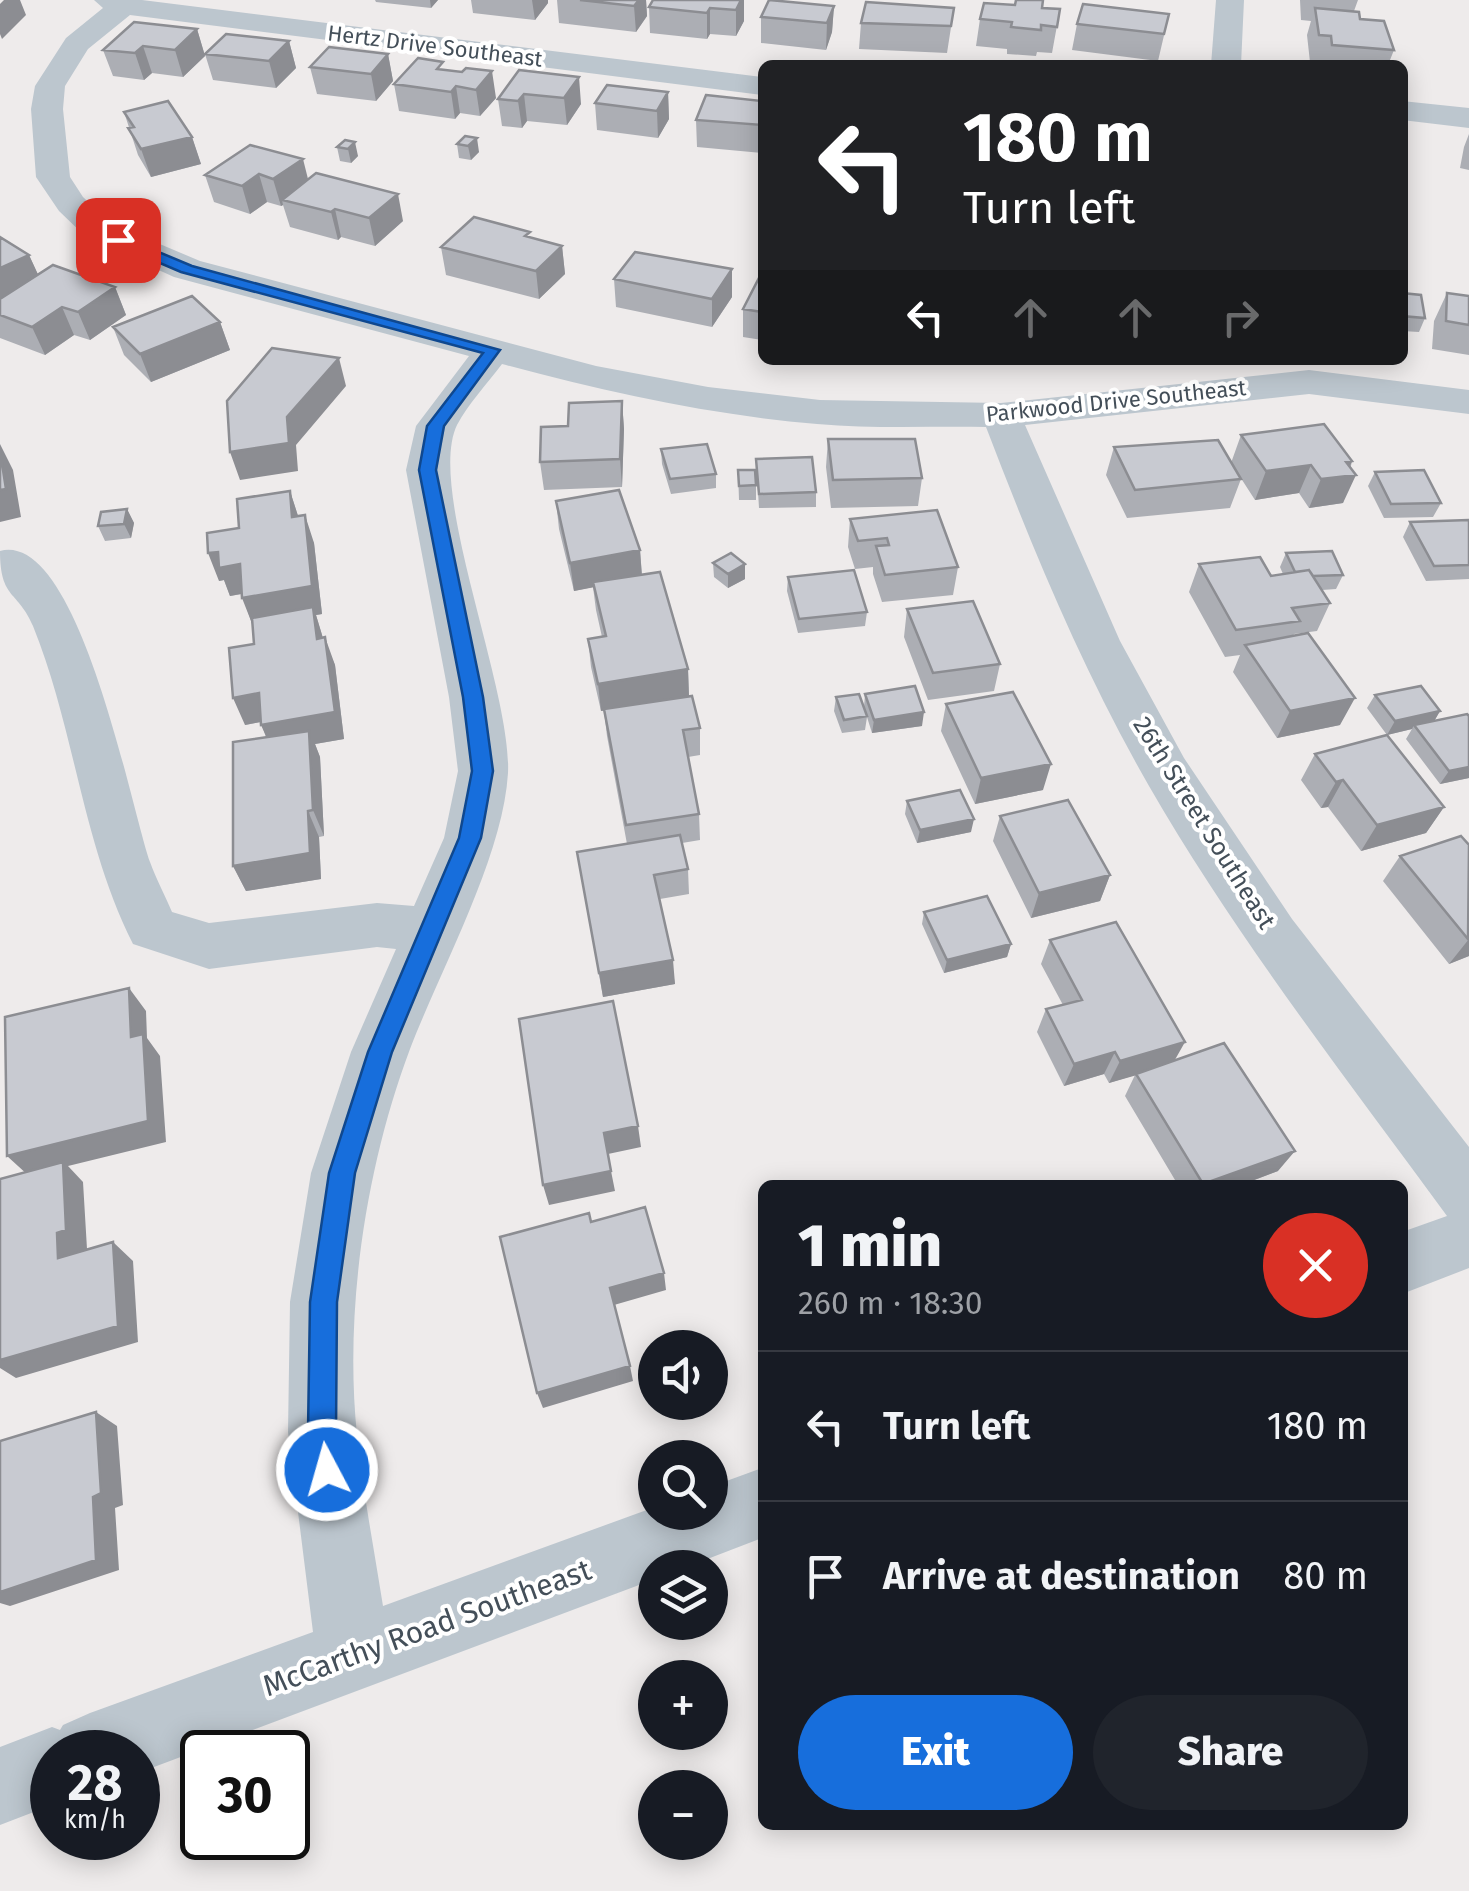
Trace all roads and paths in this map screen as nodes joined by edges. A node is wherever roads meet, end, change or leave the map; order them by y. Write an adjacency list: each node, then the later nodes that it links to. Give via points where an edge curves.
1 (1230, 0): 3 (street)
2 (116, 3): 4 (street, Hertz Drive Southeast); 7 (street, Parkwood Drive Southeast, via 60,66 47,109 53,177 98,230 187,269)
3 (1226, 60)
4 (758, 85)
5 (1408, 111): 6 (street)
6 (1469, 118)
7 (492, 350): 9 (street, Parkwood Drive Southeast, via 708,399 820,412); 11 (street, via 436,426 427,470 482,771 470,838)
8 (1469, 402): 9 (street, Parkwood Drive Southeast, via 1309,382)
9 (1000, 415): 12 (street, 26th Street Southeast, via 1083,618 1166,772 1260,917)
10 (11, 563): 11 (street, via 53,618 124,862 152,928 209,946 377,925)
11 (432, 930): 16 (street, via 380,1052 342,1173 324,1302 322,1432)
12 (1469, 1196)
13 (1469, 1238): 14 (street)
14 (1408, 1261)
15 (758, 1504): 16 (street, McCarthy Road Southeast)
16 (353, 1656): 17 (street, McCarthy Road Southeast)
17 (150, 1730)
18 (30, 1774): 19 (street)
19 (0, 1786)

